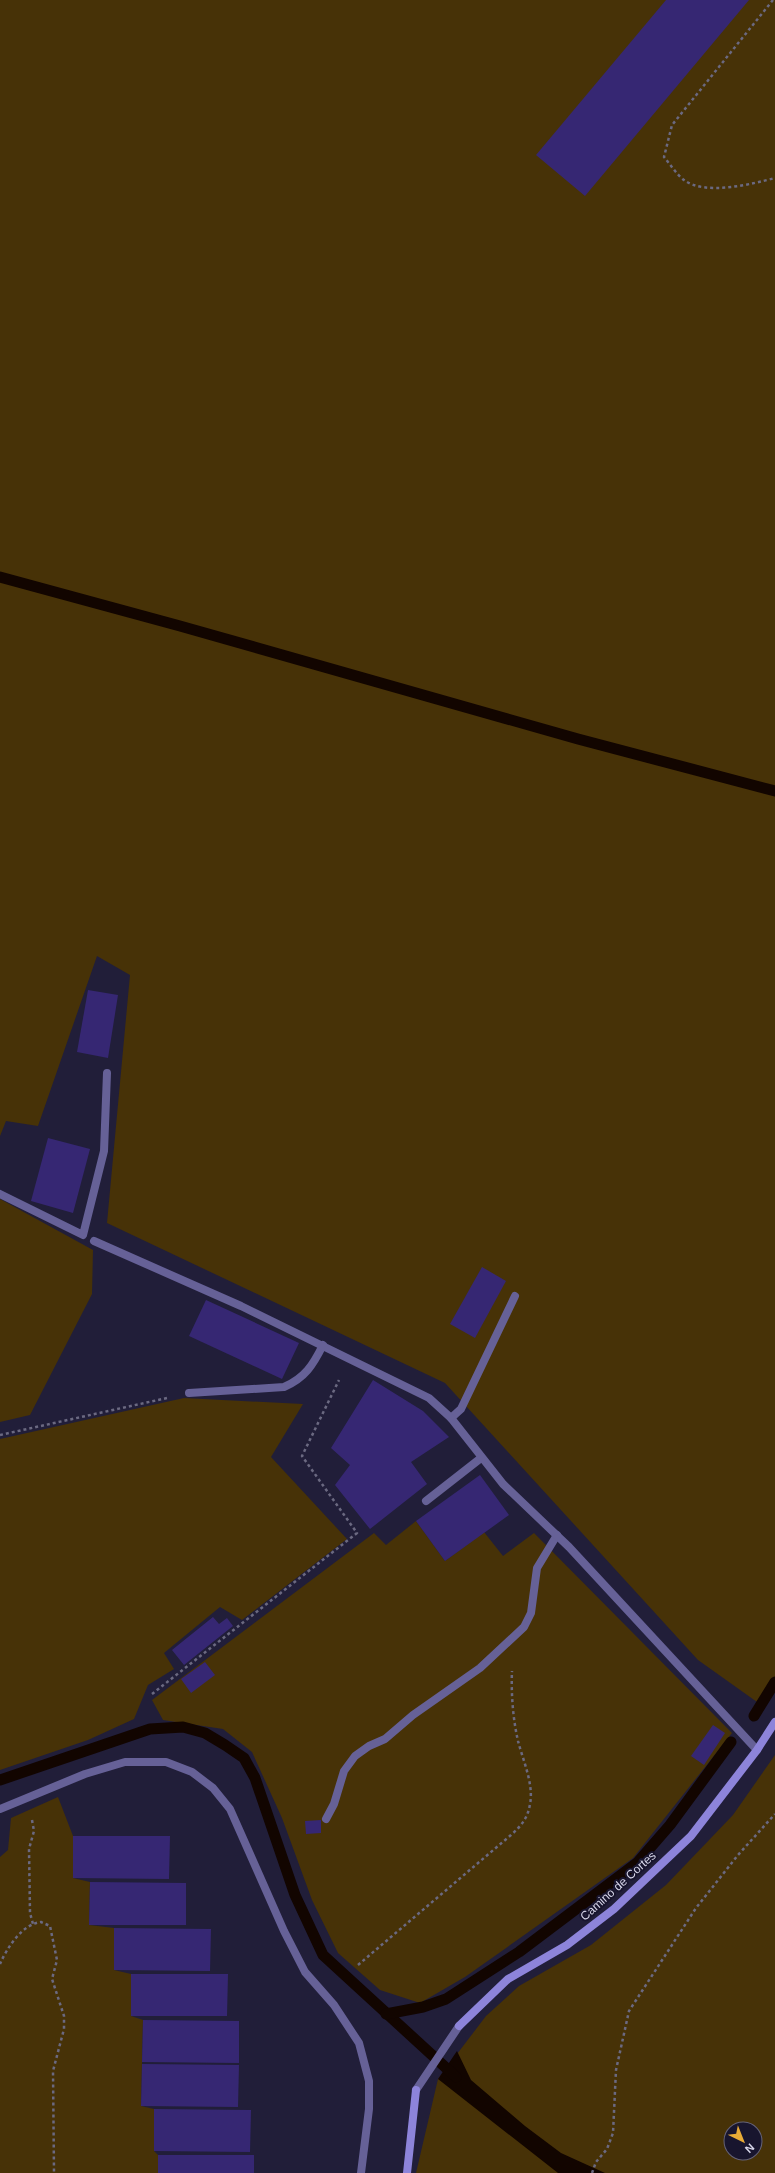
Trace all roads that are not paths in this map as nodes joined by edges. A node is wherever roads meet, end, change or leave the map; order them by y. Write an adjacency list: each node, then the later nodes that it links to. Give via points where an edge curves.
1 (107, 1073): 3 (street, via 104,1151)
2 (0, 1194): 3 (street)
3 (83, 1236): 5 (street)
4 (515, 1296): 7 (street, via 461,1408)
5 (323, 1345): 6 (street, via 307,1373 297,1382 284,1387); 7 (street, via 429,1398)
6 (188, 1393)
7 (451, 1418): 8 (street)
8 (481, 1458): 9 (street); 10 (street, via 503,1484)
9 (426, 1501)
10 (557, 1535): 12 (street); 14 (street, via 537,1568 531,1613 524,1627 480,1668 413,1715 385,1740 369,1746 355,1756 344,1771 334,1804)
11 (775, 1722): 12 (street, Camino de Cortes)
12 (757, 1750): 16 (street, Camino de Cortes, via 691,1836 614,1909 568,1945 508,1978 459,2026 416,2090)
13 (0, 1809): 15 (street, via 85,1774 125,1762 166,1762 192,1772 213,1788 230,1810 305,1972 334,2006 359,2044 369,2081 369,2109)
14 (326, 1819)
15 (361, 2173)
16 (406, 2173)

